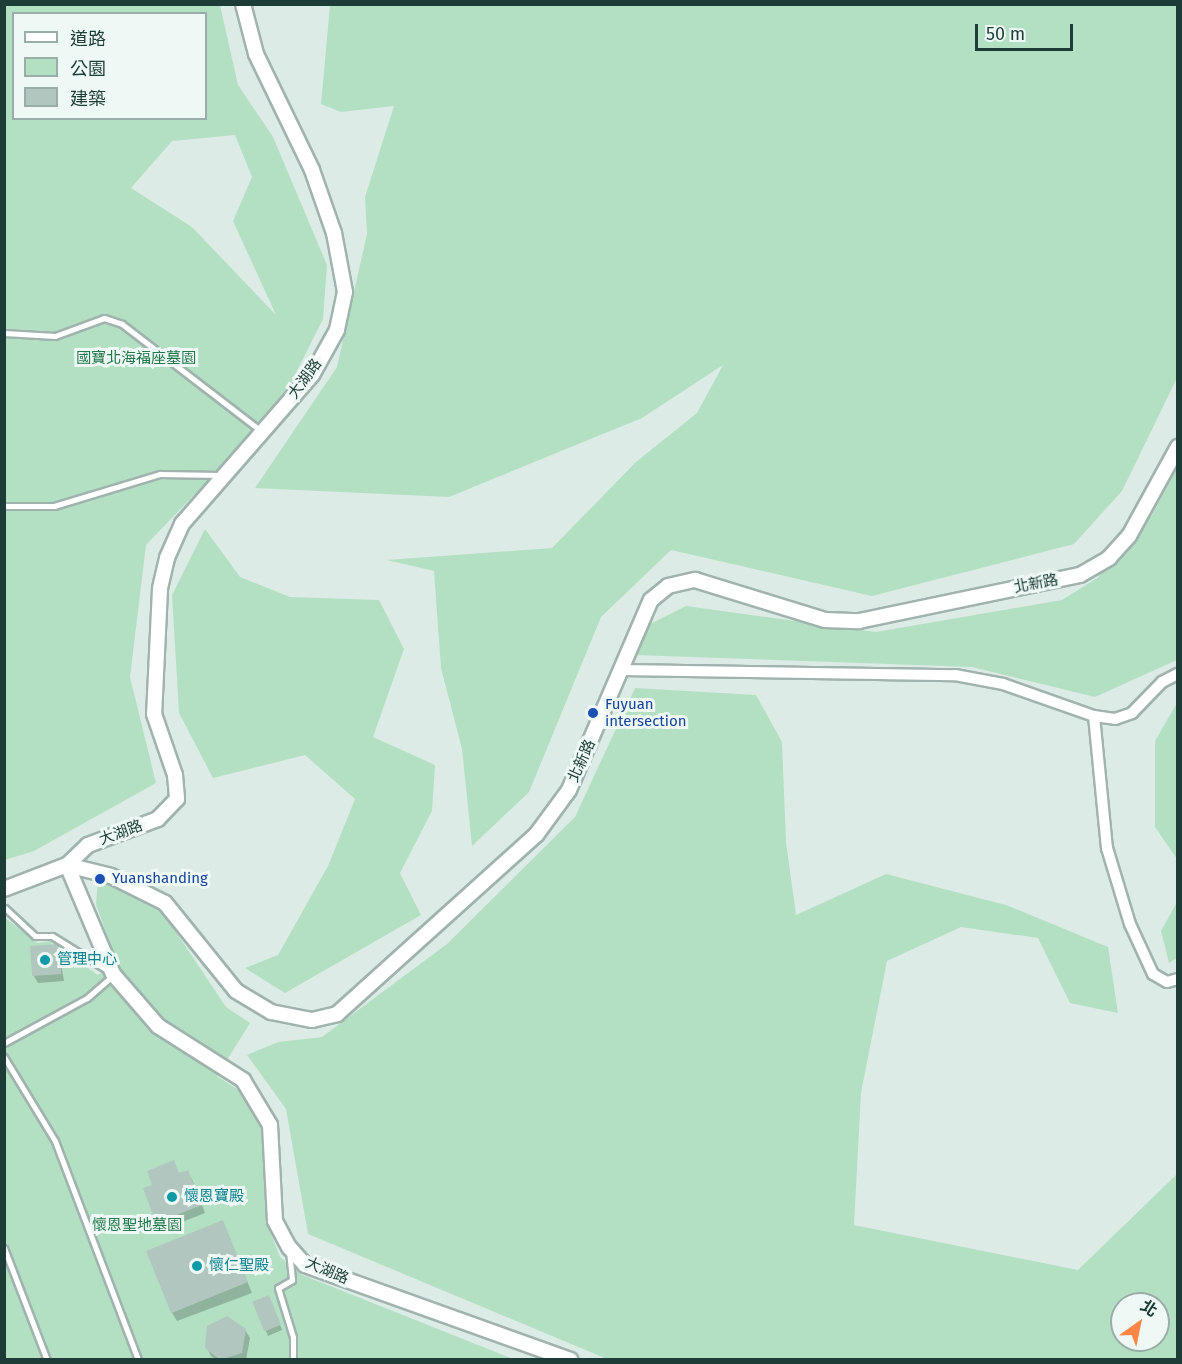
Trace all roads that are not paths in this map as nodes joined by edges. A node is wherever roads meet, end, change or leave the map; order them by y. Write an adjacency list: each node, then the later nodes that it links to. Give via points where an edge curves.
1 (243, 4): 3 (street, 大湖路, via 256,54 312,171 334,233 345,292 337,330 312,375)
2 (4, 333): 3 (lane, via 55,336 104,318 122,324)
3 (262, 432): 5 (street, 大湖路)
4 (1178, 447): 7 (street, 北新路, via 1129,536 1109,558 1080,575 860,621 825,620 695,580 668,586 651,600)
5 (225, 475): 6 (lane, via 160,474 54,506); 10 (street, 大湖路, via 182,524 167,558 160,590 154,714 175,775 177,799 158,819 88,845)
6 (4, 506)
7 (622, 670): 9 (street, via 956,675 1003,684); 10 (street, 北新路, via 569,790 536,835 337,1014 312,1020 271,1012 236,991 165,903 134,885)
8 (1178, 674): 9 (street, via 1162,682 1132,713 1115,719)
9 (1094, 716): 14 (street, via 1107,848 1130,924 1153,974 1167,982)
10 (68, 865): 11 (street); 13 (street, 大湖路)
11 (4, 889)
12 (4, 908): 13 (lane, via 35,936 52,936 68,944)
13 (113, 975): 15 (lane, via 87,998); 17 (street, 大湖路, via 158,1026 243,1080 270,1125 275,1221)
14 (1178, 979)
15 (4, 1043)
16 (4, 1057): 20 (lane, via 56,1141)
17 (289, 1247): 21 (lane, via 292,1280 278,1288 293,1337); 22 (street, 大湖路, via 305,1265)
18 (4, 1248): 19 (lane)
19 (47, 1359)
20 (138, 1359)
21 (293, 1359)
22 (570, 1359)

